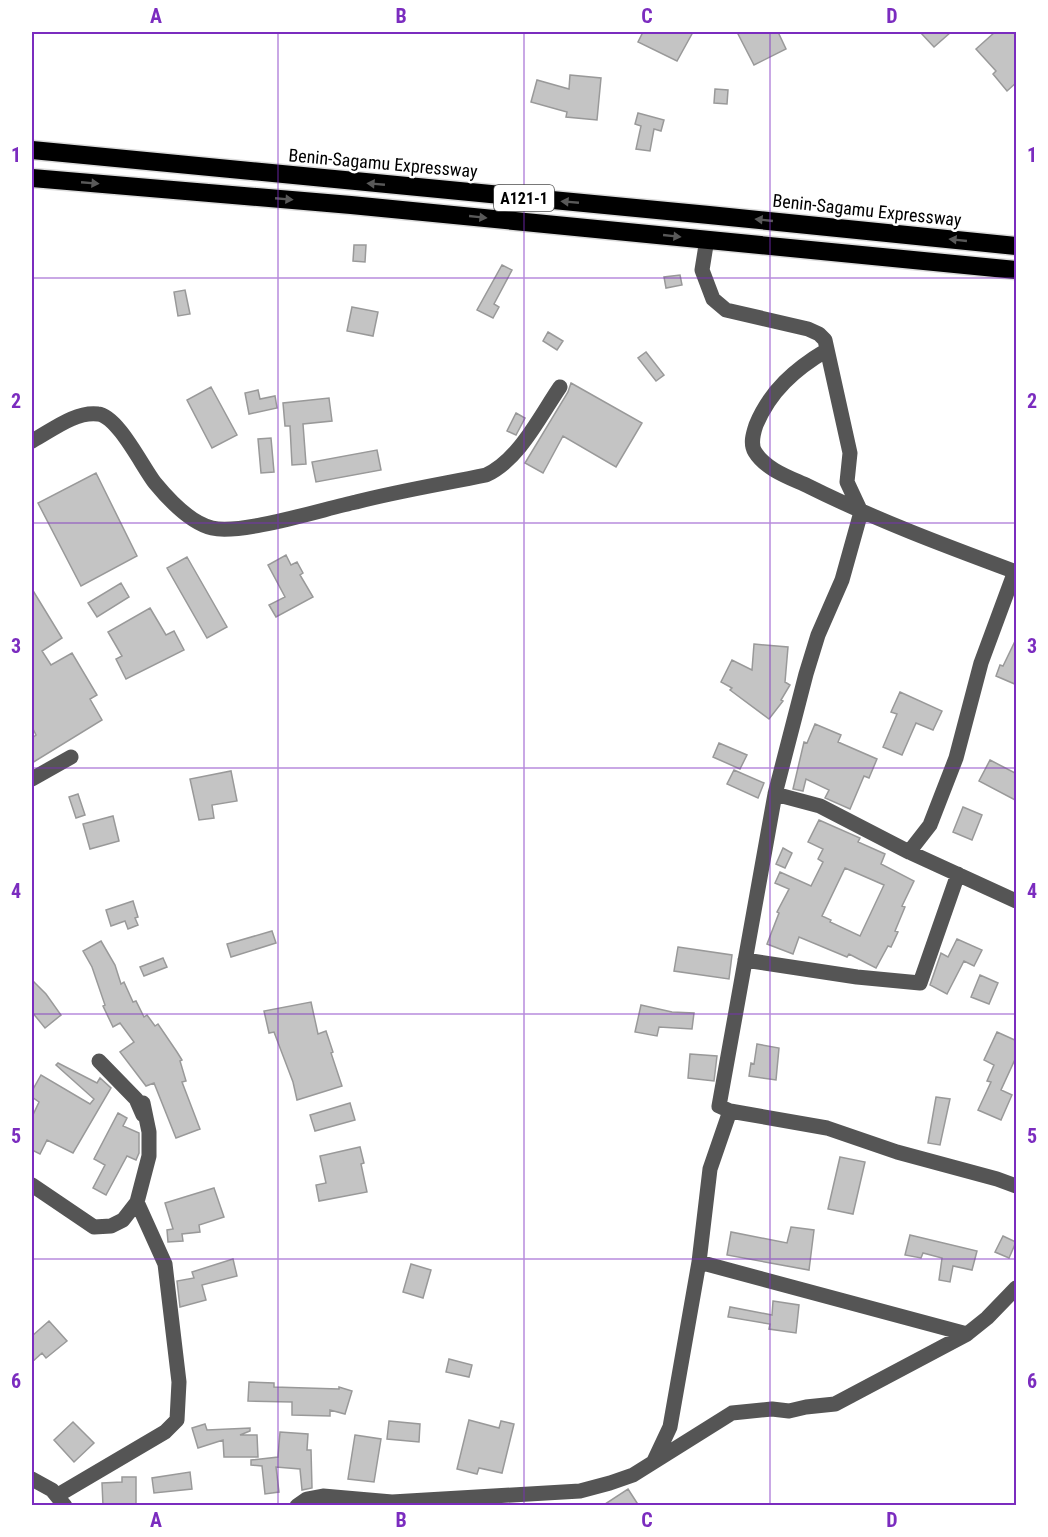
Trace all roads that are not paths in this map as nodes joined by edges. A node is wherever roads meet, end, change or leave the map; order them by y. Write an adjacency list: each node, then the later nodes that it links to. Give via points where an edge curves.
1 (32, 150): 4 (highway, Benin-Sagamu Expressway / A121-1, one-way to 1)
2 (32, 178): 3 (highway, A121-1, one-way to 3)
3 (707, 239): 5 (highway, A121-1); 6 (street, via 702,270 714,298 726,310 808,329 825,340)
4 (1017, 246)
5 (1017, 270)
6 (827, 350): 9 (street, via 850,453 847,482); 9 (street, via 781,384 764,407 752,436 754,451 771,468)
7 (560, 387): 8 (street, via 511,459 486,475 224,530 200,523 177,506 155,483 115,424 100,414 72,419)
8 (32, 441)
9 (861, 512): 10 (street); 13 (street, via 842,580 806,674)
10 (1016, 572): 14 (street, via 981,663 956,758 930,825)
11 (71, 757): 12 (street)
12 (32, 779)
13 (775, 794): 14 (street, via 820,806); 17 (street)
14 (909, 852): 15 (street)
15 (958, 874): 16 (street); 17 (street, via 920,983)
16 (1017, 901)
17 (745, 960): 20 (street, via 719,1106)
18 (99, 1061): 21 (street, via 136,1099)
19 (143, 1103): 21 (street)
20 (730, 1111): 23 (street, via 827,1128); 25 (street, via 710,1169)
21 (147, 1123): 24 (street, via 149,1156)
22 (32, 1185): 24 (street, via 94,1227 111,1226 123,1220)
23 (1017, 1186)
24 (137, 1202): 30 (street, via 165,1264 179,1382 177,1420)
25 (699, 1262): 27 (street); 28 (street, via 670,1427)
26 (1017, 1288): 27 (street)
27 (967, 1334): 28 (street, via 835,1404 732,1413)
28 (654, 1462): 31 (street, via 633,1474 580,1491)
29 (32, 1479): 30 (street)
30 (62, 1500)
31 (518, 1500): 32 (street, via 392,1502 323,1496)
32 (297, 1506)

